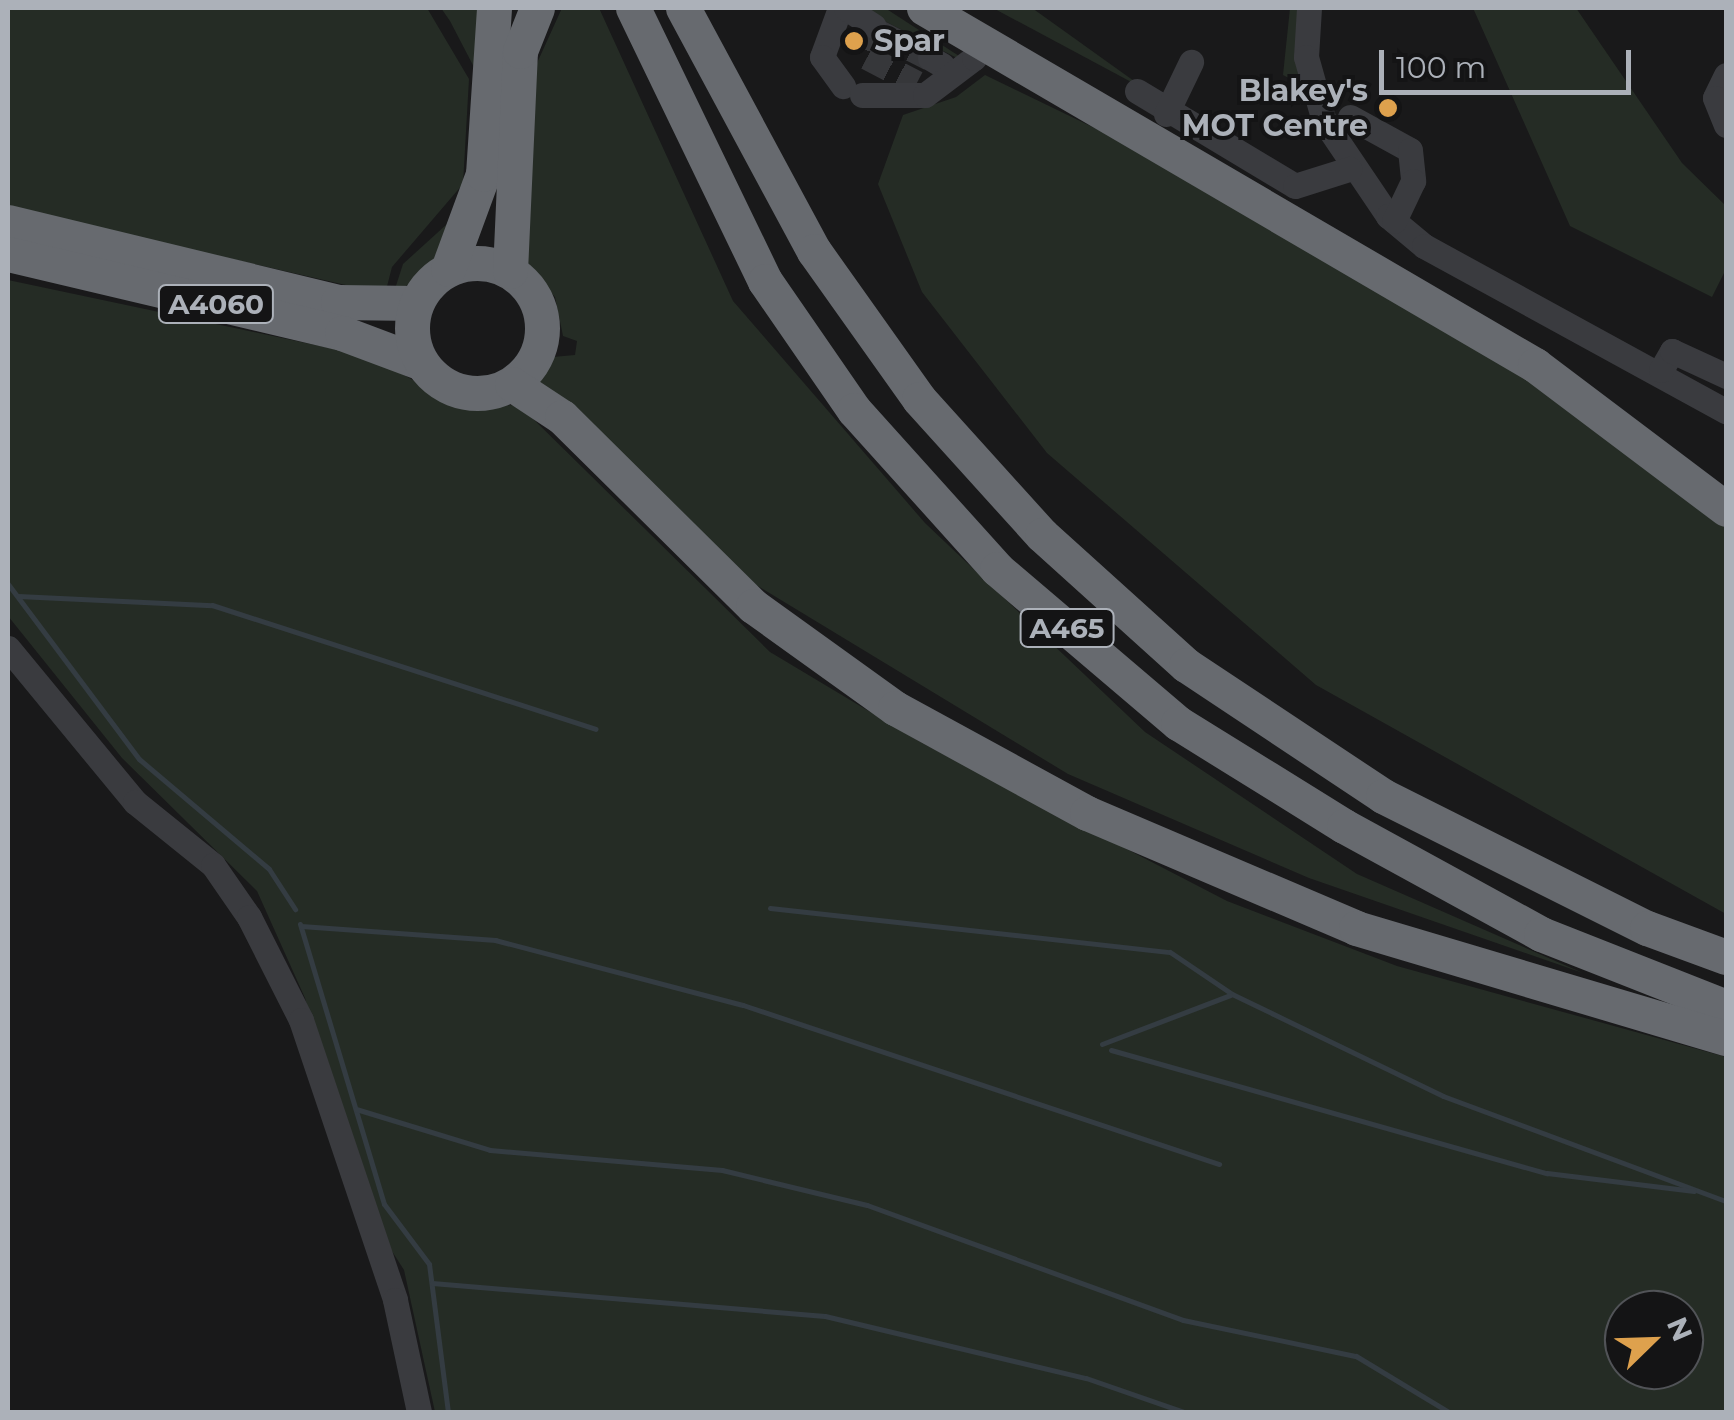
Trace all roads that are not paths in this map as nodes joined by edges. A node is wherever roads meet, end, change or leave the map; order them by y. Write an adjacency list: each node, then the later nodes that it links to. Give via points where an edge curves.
1 (494, 8): 20 (highway, via 485,159)
2 (536, 8): 21 (highway, via 520,51)
3 (633, 8): 31 (highway, A465, via 764,281 854,410 997,569 1178,723 1344,826 1541,934)
4 (683, 8): 30 (highway, A465, via 814,251 919,399 1056,548 1186,665 1382,796 1647,928)
5 (843, 8): 8 (street); 10 (street, via 822,57 850,84)
6 (924, 8): 10 (highway)
7 (1309, 8): 16 (street, via 1306,57)
8 (874, 26)
9 (1191, 62): 13 (street)
10 (934, 70): 28 (highway, via 1535,365)
11 (1726, 76): 15 (street, via 1715,98)
12 (1136, 91): 13 (street)
13 (1166, 114): 16 (street, via 1294,186)
14 (1350, 117): 17 (street, via 1410,150 1413,180)
15 (1726, 125)
16 (1349, 169): 17 (street)
17 (1394, 221): 24 (street)
18 (8, 222): 22 (highway, A4060, via 338,302)
19 (8, 254): 23 (highway, A4060, via 342,333)
20 (448, 269): 21 (highway, via 479,262); 22 (highway)
21 (510, 271): 26 (highway, via 532,294 542,324 536,357)
22 (416, 303): 23 (highway)
23 (422, 363): 26 (highway, via 463,392)
24 (1661, 370): 25 (street, via 1672,351); 27 (street)
25 (1726, 376)
26 (512, 384): 32 (highway, via 562,416 753,606 895,708 1086,813 1356,928)
27 (1726, 411)
28 (1726, 509)
29 (8, 648): 33 (street, via 135,802 213,865 249,917 301,1020 395,1300)
30 (1726, 957)
31 (1726, 1007)
32 (1726, 1038)
33 (419, 1412)

